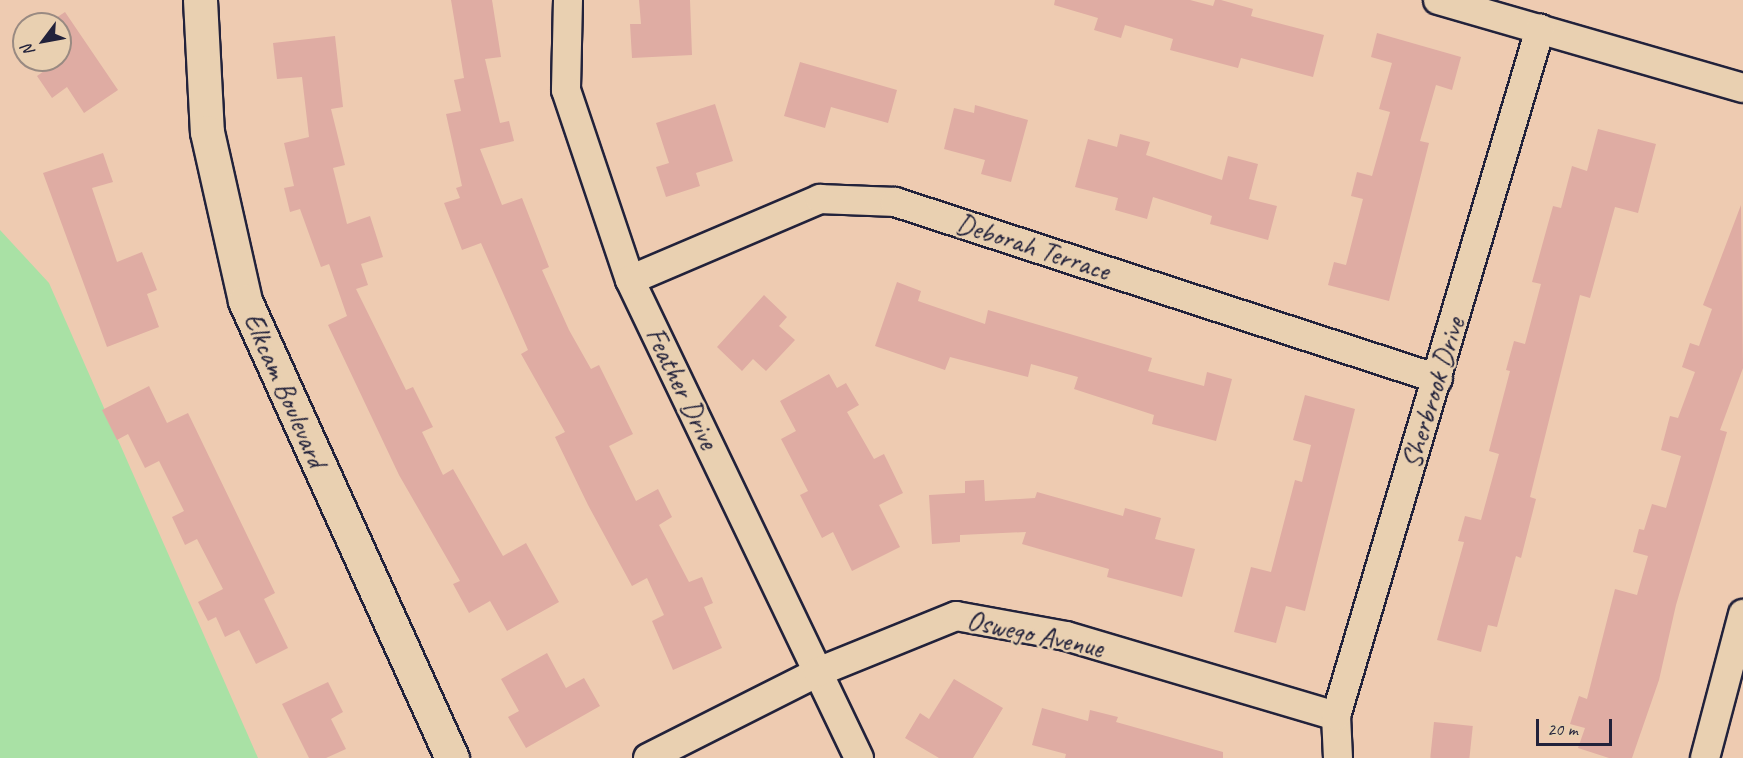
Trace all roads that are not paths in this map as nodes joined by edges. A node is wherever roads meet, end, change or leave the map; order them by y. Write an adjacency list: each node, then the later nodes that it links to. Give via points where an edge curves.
1 (200, 0): 11 (street, Elkcam Boulevard, via 207,132 245,301)
2 (568, 0): 6 (street, Feather Drive, via 566,90)
3 (1438, 0): 4 (street)
4 (1540, 29): 5 (street); 7 (street, Sherbrook Drive)
5 (1743, 88)
6 (630, 280): 7 (street, Deborah Terrace, via 820,199 895,202); 9 (street, Feather Drive)
7 (1438, 379): 10 (street, Sherbrook Drive)
8 (1743, 614): 15 (street)
9 (818, 672): 10 (street, Oswego Avenue, via 956,616 1066,636); 12 (street, Oswego Avenue); 13 (street, Feather Drive)
10 (1336, 716): 14 (street, Sherbrook Drive)
11 (452, 758)
12 (648, 758)
13 (859, 758)
14 (1338, 758)
15 (1705, 758)

